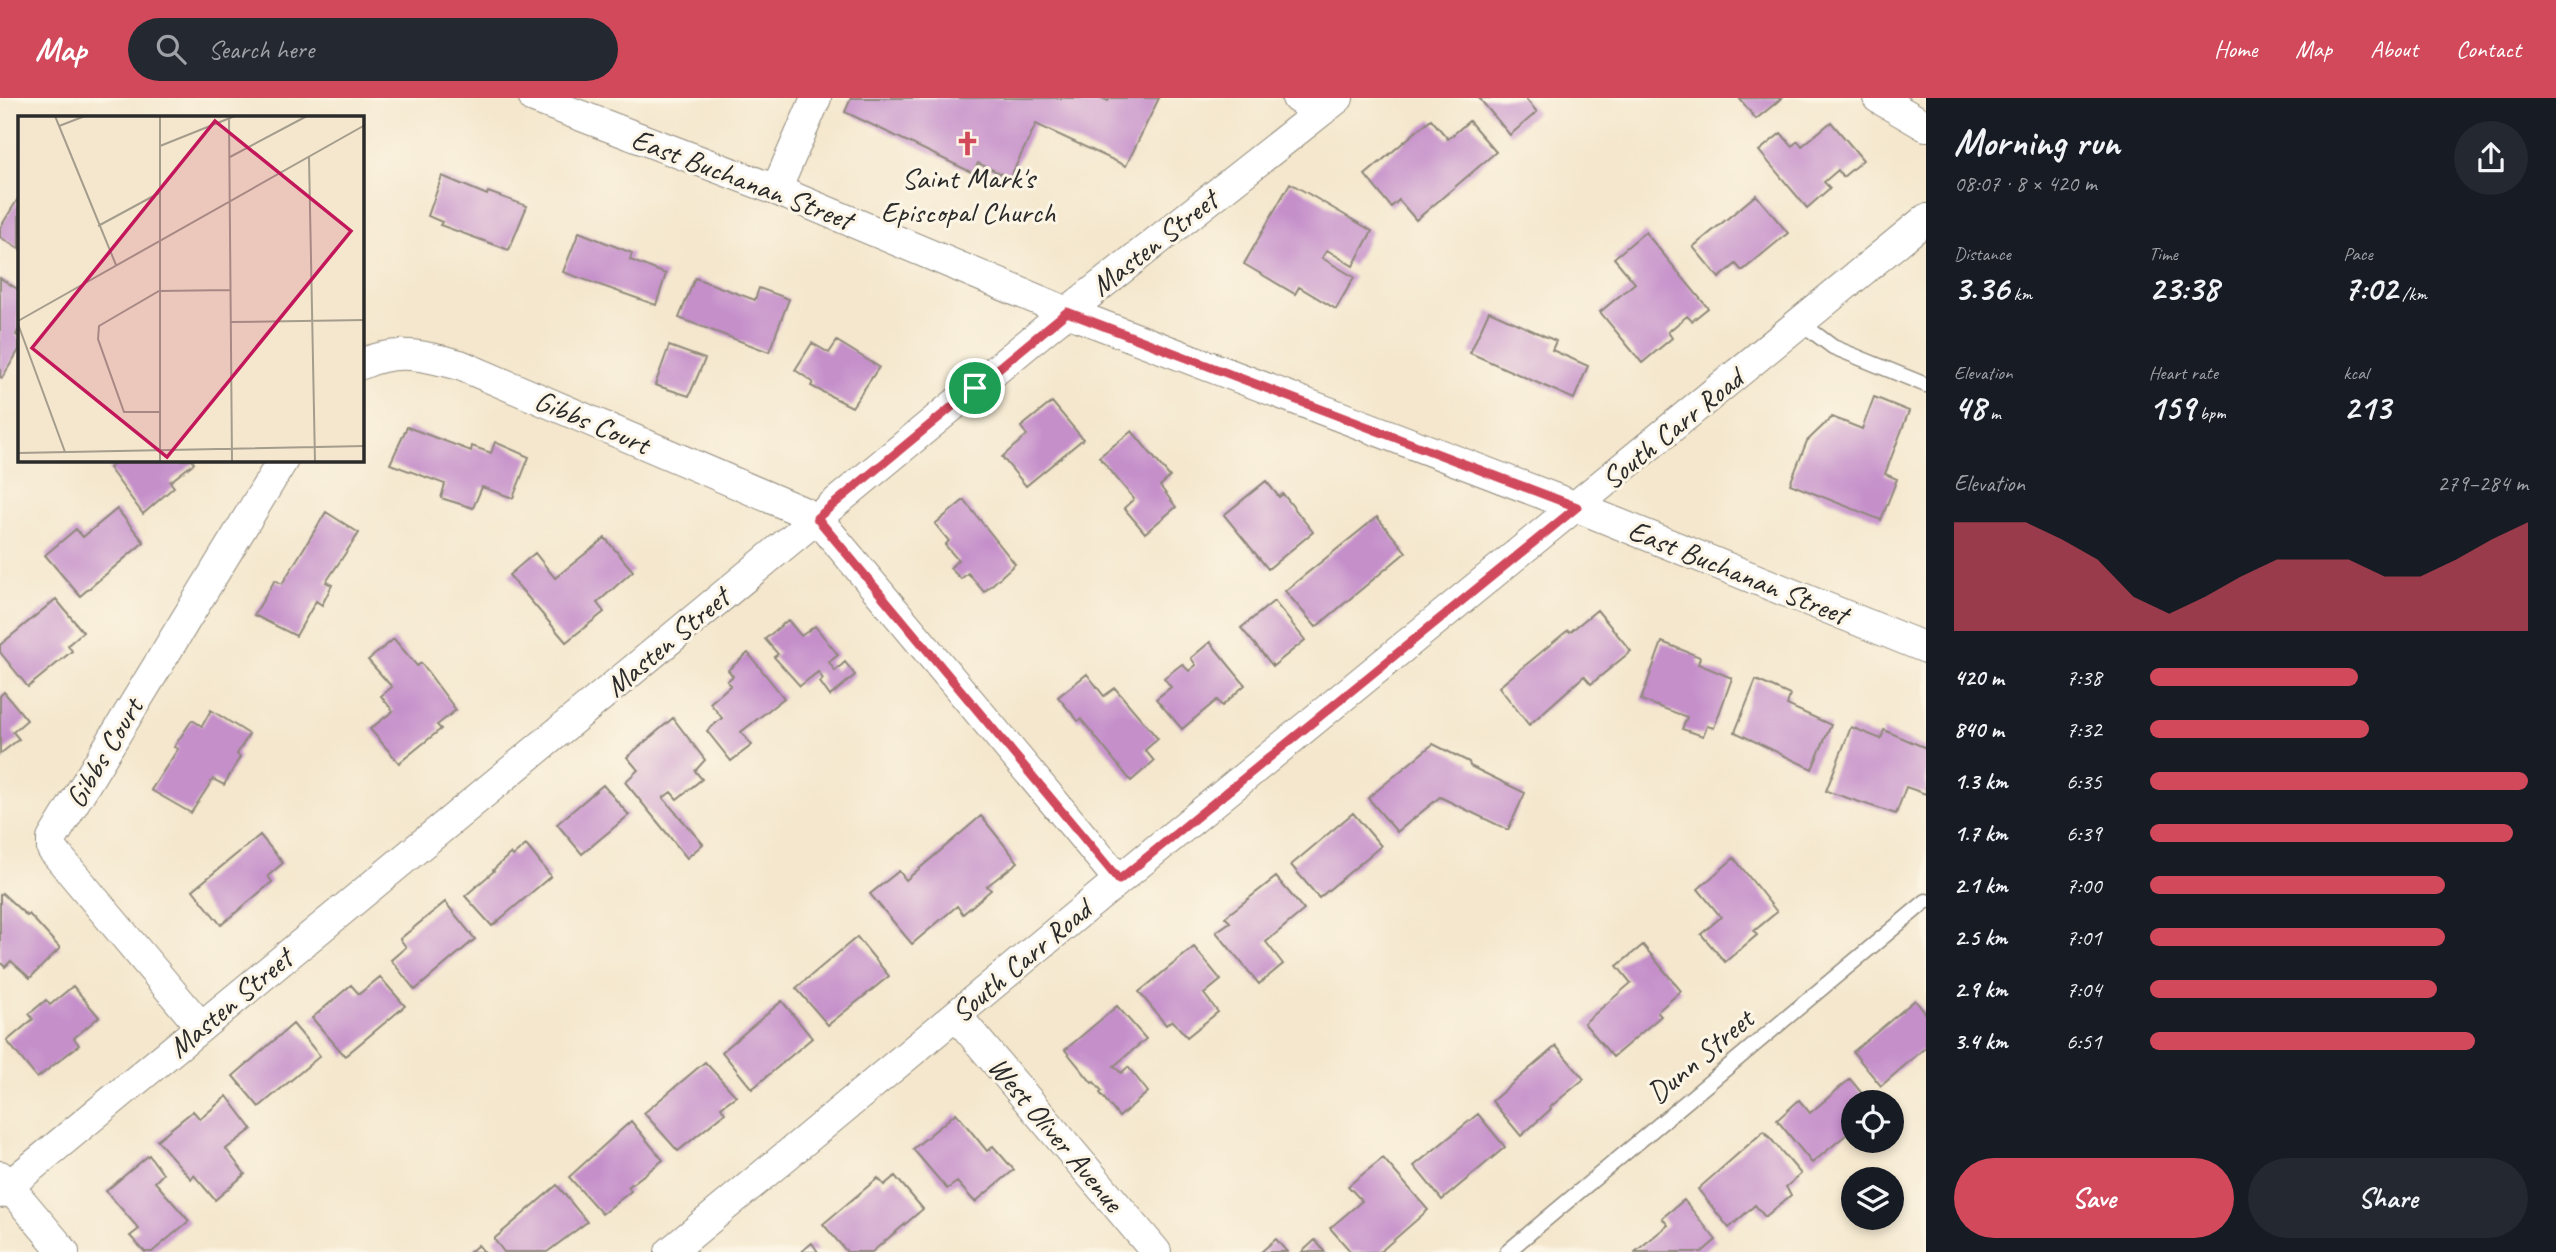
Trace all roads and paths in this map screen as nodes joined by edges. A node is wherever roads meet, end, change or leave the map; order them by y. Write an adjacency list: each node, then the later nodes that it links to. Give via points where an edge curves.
1 (534, 98): 7 (street, East Buchanan Street)
2 (816, 98): 7 (street)
3 (1297, 98): 5 (street)
4 (1878, 98): 6 (street)
5 (1331, 104): 9 (street, Masten Street)
6 (1926, 126)
7 (776, 190): 9 (street, East Buchanan Street)
8 (1926, 219): 10 (street, South Carr Road)
9 (1067, 312): 14 (street, East Buchanan Street); 15 (street, Masten Street)
10 (1801, 323): 12 (lane, via 1833,347); 14 (street, South Carr Road)
11 (364, 363): 15 (street, Gibbs Court, via 393,354 460,365)
12 (1926, 385)
13 (282, 462): 20 (street, Gibbs Court, via 52,839 52,849)
14 (1577, 507): 16 (street, East Buchanan Street); 17 (street, South Carr Road)
15 (817, 518): 17 (street); 20 (street, Masten Street)
16 (1926, 648)
17 (1119, 880): 19 (street, South Carr Road)
18 (1926, 901): 25 (lane, Dunn Street)
19 (956, 1015): 23 (street, South Carr Road); 24 (street, West Oliver Avenue)
20 (201, 1027): 21 (street, Masten Street)
21 (3, 1185): 22 (street)
22 (64, 1252)
23 (670, 1252)
24 (1156, 1252)
25 (1507, 1252)

